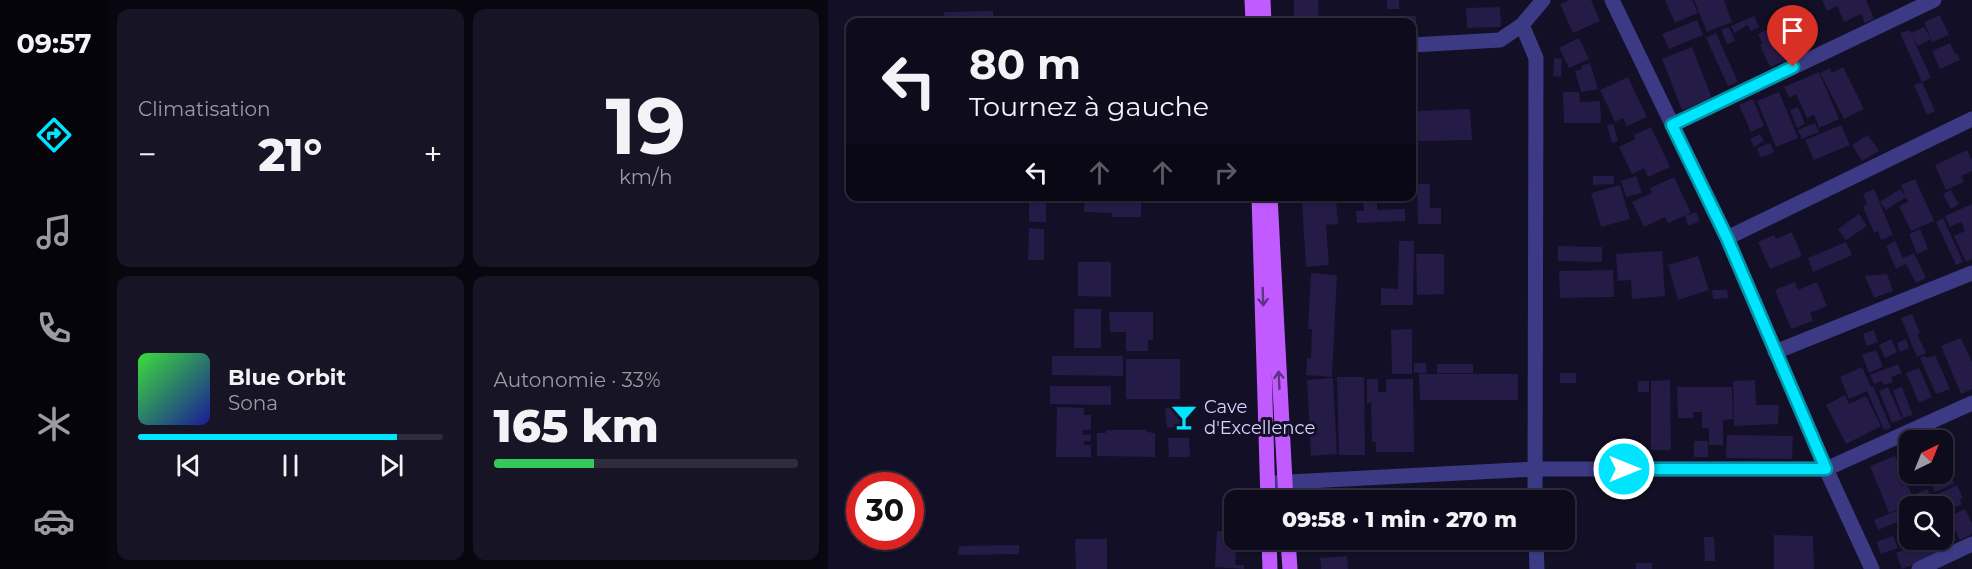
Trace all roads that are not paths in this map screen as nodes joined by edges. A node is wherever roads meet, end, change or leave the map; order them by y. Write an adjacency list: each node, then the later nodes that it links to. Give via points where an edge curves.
1 (1252, 0): 6 (main road)
2 (1263, 0): 7 (main road)
3 (1543, 0): 8 (street)
4 (1934, 0): 11 (street)
5 (1615, 1): 11 (street)
6 (1253, 18)
7 (1264, 18)
8 (1522, 25): 9 (street, via 1500,40); 18 (street, via 1536,58)
9 (1416, 45)
10 (1972, 119): 14 (street)
11 (1672, 125): 14 (street)
12 (1259, 201): 20 (main road, one-way to 20)
13 (1270, 201): 21 (main road, one-way to 13)
14 (1727, 238): 16 (street)
15 (1972, 273): 16 (street)
16 (1775, 352): 19 (street)
17 (1972, 403): 19 (street)
18 (1534, 469): 19 (street); 21 (street); 24 (street)
19 (1826, 469): 32 (street)
20 (1268, 483): 21 (street); 22 (main road)
21 (1285, 483): 23 (main road)
22 (1268, 490)
23 (1285, 490)
24 (1535, 490)
25 (1972, 544): 33 (street)
26 (1269, 550): 29 (main road)
27 (1289, 550): 30 (main road)
28 (1536, 550): 31 (street)
29 (1270, 569)
30 (1290, 569)
31 (1537, 569)
32 (1872, 569)
33 (1919, 569)

